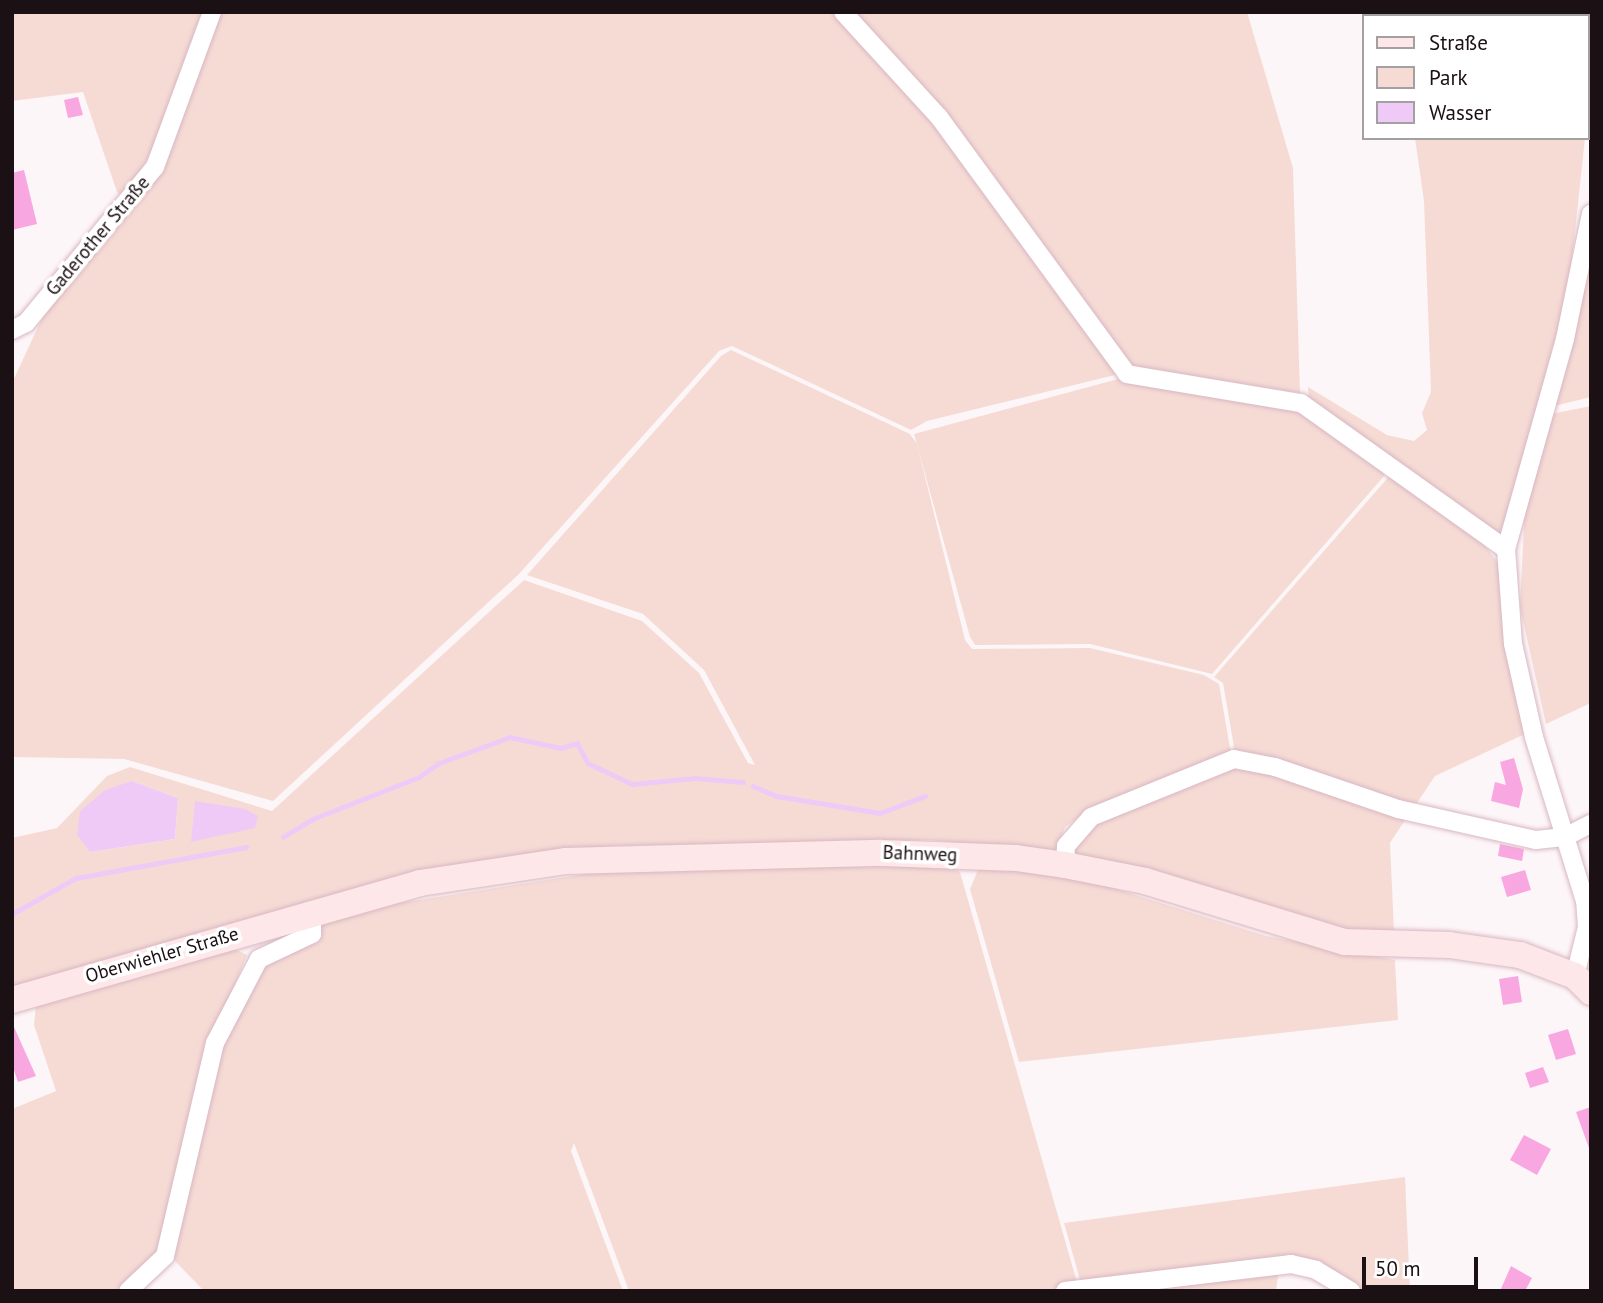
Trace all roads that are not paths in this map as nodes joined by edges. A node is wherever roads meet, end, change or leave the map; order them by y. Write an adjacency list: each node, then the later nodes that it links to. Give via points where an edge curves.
1 (212, 12): 4 (street, Gaderother Straße, via 155,167)
2 (843, 12): 6 (street, via 939,117 1127,374 1301,403)
3 (1591, 214): 6 (street, via 1565,339)
4 (19, 327): 5 (street, Gaderother Straße)
5 (12, 341)
6 (1506, 549): 8 (street, via 1513,644 1534,737)
7 (1591, 824): 8 (street)
8 (1565, 837): 9 (street, via 1536,840 1478,828 1398,809 1250,760 1234,760 1091,817 1066,846); 11 (street, via 1585,901)
9 (1065, 865): 10 (main road, Bahnweg, via 1016,858 881,853 566,861 420,883); 11 (main road, Bahnweg, via 1145,881 1345,942 1449,944 1521,955)
10 (312, 910): 12 (main road, Oberwiehler Straße); 13 (street, via 312,934 259,959 215,1043 165,1256)
11 (1583, 984)
12 (12, 1000)
13 (128, 1291)
14 (1065, 1291): 15 (street, via 1302,1265)
15 (1351, 1291)

